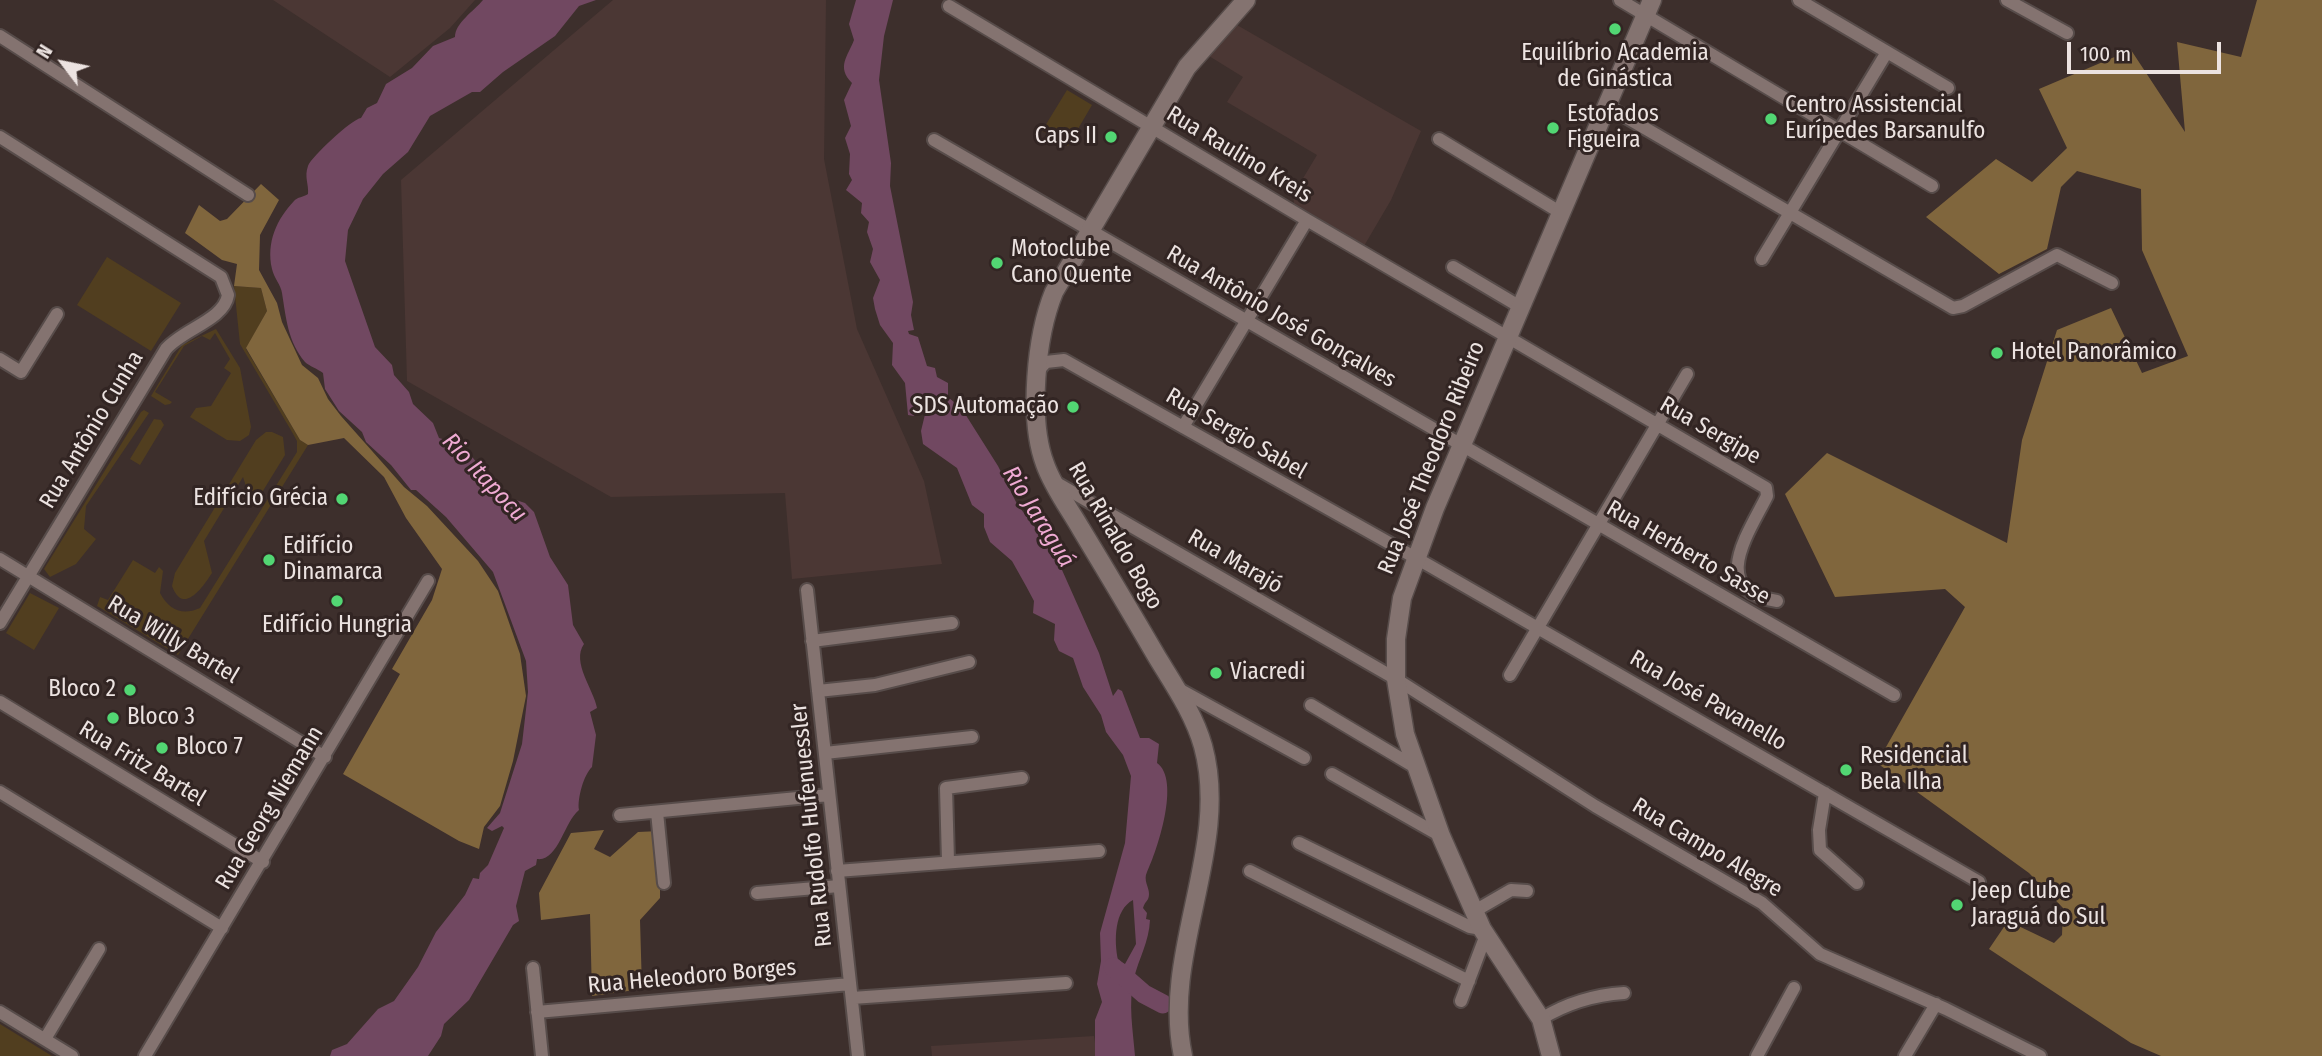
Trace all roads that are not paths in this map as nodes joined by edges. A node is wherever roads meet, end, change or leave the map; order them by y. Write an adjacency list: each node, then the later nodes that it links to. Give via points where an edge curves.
1 (1245, 0): 12 (main road, Rua Rinaldo Bogo, via 1187,67)
2 (1620, 0): 6 (street)
3 (1799, 0): 9 (street)
4 (2007, 0): 7 (street)
5 (949, 6): 12 (street, Rua Raulino Kreis)
6 (1649, 8): 11 (main road, Rua José Theodoro Ribeiro); 13 (street)
7 (2067, 33)
8 (0, 36): 18 (street)
9 (1887, 52): 10 (street); 13 (street)
10 (1948, 88)
11 (1606, 106): 19 (street); 20 (main road, Rua José Theodoro Ribeiro)
12 (1152, 127): 21 (street, Rua Raulino Kreis); 22 (main road, Rua Rinaldo Bogo)
13 (1840, 130): 17 (street); 19 (street)
14 (0, 137): 40 (street, Rua Antônio Cunha, via 221,278 228,295 222,311 178,336 166,349)
15 (1439, 138): 20 (street)
16 (934, 140): 22 (street, Rua Antônio José Gonçalves)
17 (1932, 186)
18 (248, 195)
19 (1790, 213): 23 (street); 25 (street, via 1953,308 2057,255)
20 (1563, 214): 26 (main road, Rua José Theodoro Ribeiro)
21 (1307, 220): 28 (street); 29 (street, Rua Raulino Kreis)
22 (1090, 230): 28 (street, Rua Antônio José Gonçalves); 31 (main road, Rua Rinaldo Bogo, via 1046,311)
23 (1762, 259)
24 (1452, 267): 26 (street)
25 (2112, 283)
26 (1522, 308): 29 (main road, Rua José Theodoro Ribeiro)
27 (57, 313): 30 (street, via 21,372)
28 (1246, 322): 34 (street); 35 (street, Rua Antônio José Gonçalves)
29 (1508, 337): 33 (street, Rua Sergipe); 35 (main road, Rua José Theodoro Ribeiro)
30 (0, 359)
31 (1038, 371): 34 (street, Rua Sergio Sabel, via 1046,362 1064,360); 36 (main road, Rua Rinaldo Bogo, via 1041,451)
32 (1687, 373): 33 (street)
33 (1657, 424): 37 (street); 43 (street, Rua Sergipe, via 1767,490 1736,568 1739,582 1748,591)
34 (1183, 427): 39 (street, Rua Sergio Sabel)
35 (1461, 445): 37 (street, Rua Herberto Sasse); 39 (main road, Rua José Theodoro Ribeiro)
36 (1052, 480): 50 (street, Rua Marajó); 51 (main road, Rua Rinaldo Bogo)
37 (1598, 525): 46 (street); 53 (street, Rua Herberto Sasse)
38 (0, 559): 40 (street, Rua Willy Bartel)
39 (1414, 559): 46 (street, Rua José Pavanello); 50 (main road, Rua José Theodoro Ribeiro, via 1402,598)
40 (28, 577): 44 (street, Rua Antônio Cunha); 58 (street, Rua Willy Bartel)
41 (428, 580): 58 (street, Rua Georg Niemann)
42 (807, 590): 47 (street, Rua Rudolfo Hufenuessler)
43 (1777, 601)
44 (0, 623)
45 (952, 623): 47 (street)
46 (1538, 627): 49 (street); 64 (street, Rua José Pavanello)
47 (812, 641): 52 (street, Rua Rudolfo Hufenuessler)
48 (969, 662): 52 (street, via 875,685)
49 (1510, 675)
50 (1396, 679): 60 (main road, Rua José Theodoro Ribeiro); 93 (street, Rua Campo Alegre, via 1595,806 1762,903 1821,954)
51 (1175, 687): 59 (street); 99 (main road, Rua Rinaldo Bogo, via 1203,747 1208,792 1208,821 1178,995)
52 (818, 691): 57 (street, Rua Rudolfo Hufenuessler)
53 (1894, 695)
54 (0, 702): 72 (street, Rua Fritz Bartel)
55 (1311, 705): 60 (street)
56 (972, 737): 57 (street)
57 (825, 753): 65 (street, Rua Rudolfo Hufenuessler)
58 (325, 757): 72 (street, Rua Georg Niemann)
59 (1304, 758)
60 (1415, 766): 68 (main road, Rua José Theodoro Ribeiro)
61 (1332, 774): 68 (street)
62 (1022, 778): 71 (street, via 946,788)
63 (0, 792): 82 (street)
64 (1825, 793): 75 (street, Rua José Pavanello); 77 (street, via 1820,850)
65 (829, 795): 66 (street); 73 (street, Rua Rudolfo Hufenuessler)
66 (657, 812): 67 (street); 76 (street)
67 (621, 815)
68 (1441, 836): 81 (main road, Rua José Theodoro Ribeiro)
69 (1299, 842): 83 (street)
70 (1098, 851): 71 (street)
71 (948, 861): 73 (street)
72 (262, 862): 82 (street, Rua Georg Niemann)
73 (837, 871): 78 (street, Rua Rudolfo Hufenuessler)
74 (1250, 871): 86 (street)
75 (1979, 882)
76 (664, 883)
77 (1857, 883)
78 (839, 886): 80 (street); 88 (street, Rua Rudolfo Hufenuessler)
79 (1527, 891): 81 (street, via 1511,890)
80 (757, 893)
81 (1473, 912): 83 (main road, Rua José Theodoro Ribeiro)
82 (222, 928): 101 (street, Rua Georg Niemann)
83 (1484, 932): 86 (street); 96 (main road, Rua José Theodoro Ribeiro)
84 (99, 949): 97 (street)
85 (533, 968): 95 (street)
86 (1469, 981): 92 (street)
87 (1066, 983): 91 (street)
88 (850, 984): 91 (street, Rua Rudolfo Hufenuessler); 95 (street, Rua Heleodoro Borges)
89 (1794, 988): 105 (street)
90 (1624, 993): 96 (street, via 1564,1005)
91 (852, 998): 103 (street, Rua Rudolfo Hufenuessler)
92 (1461, 1001)
93 (1936, 1004): 98 (street, Rua Campo Alegre); 106 (street)
94 (0, 1012): 97 (street)
95 (537, 1012): 102 (street)
96 (1541, 1019): 104 (main road, Rua José Theodoro Ribeiro)
97 (44, 1039): 100 (street)
98 (2026, 1052): 107 (street, Rua Campo Alegre)
99 (1183, 1055)
100 (72, 1056)
101 (145, 1056)
102 (542, 1056)
103 (858, 1056)
104 (1551, 1056)
105 (1757, 1056)
106 (1905, 1056)
107 (2040, 1056)

